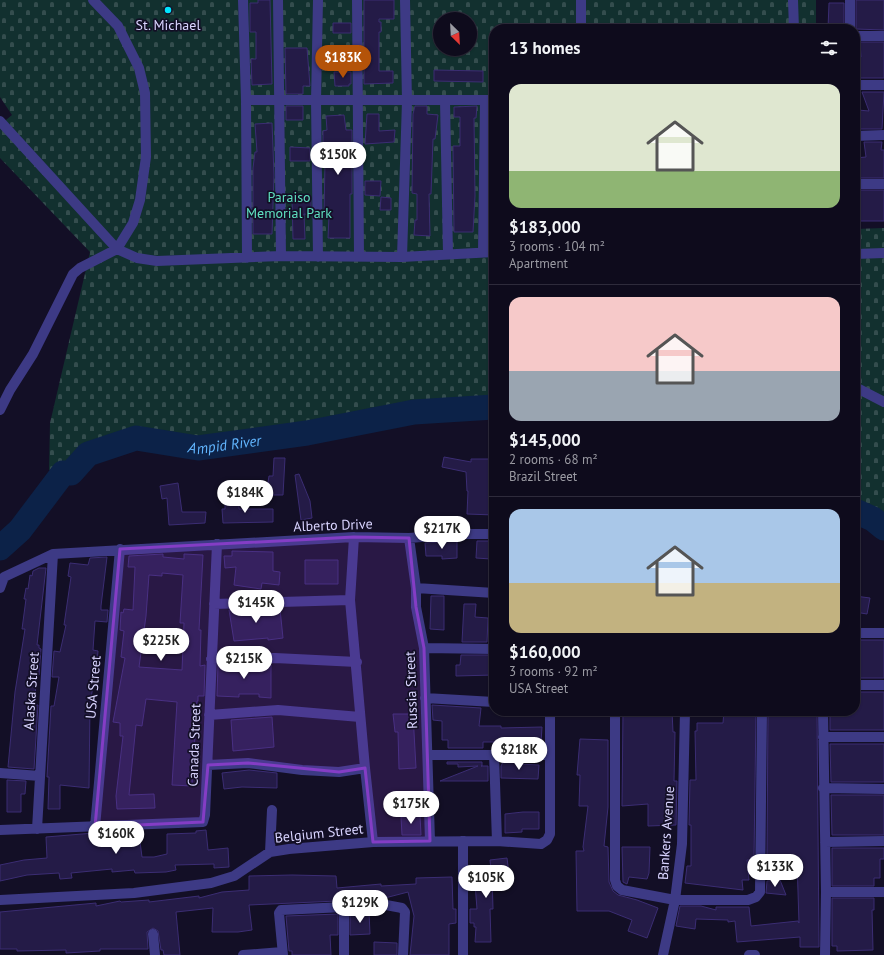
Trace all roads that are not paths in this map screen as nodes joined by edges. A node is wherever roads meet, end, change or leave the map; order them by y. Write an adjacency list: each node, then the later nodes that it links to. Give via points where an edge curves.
1 (93, 0): 30 (street, via 118,26 129,44 139,68 145,93 146,157 140,200 133,223)
2 (243, 0): 17 (street)
3 (278, 0): 19 (street)
4 (318, 0): 20 (street)
5 (358, 0): 21 (street)
6 (405, 0): 22 (street)
7 (581, 0): 10 (street)
8 (794, 0): 11 (street)
9 (850, 0): 12 (street)
10 (581, 24)
11 (794, 24)
12 (850, 24)
13 (860, 36): 14 (street)
14 (884, 36)
15 (860, 85): 16 (street)
16 (884, 85)
17 (246, 100): 19 (street); 40 (street)
18 (489, 100): 23 (street)
19 (279, 101): 20 (street); 37 (street)
20 (316, 101): 21 (street); 38 (street)
21 (358, 101): 22 (street); 36 (street)
22 (408, 101): 23 (street); 39 (street)
23 (445, 101): 34 (street)
24 (0, 121): 30 (street)
25 (489, 122): 31 (street)
26 (884, 135): 27 (street)
27 (860, 136)
28 (860, 184): 29 (street)
29 (884, 184)
30 (117, 249): 40 (street, via 137,258 157,261); 43 (street, via 73,274 33,354)
31 (483, 252): 32 (street); 34 (street)
32 (489, 252)
33 (884, 253): 35 (street)
34 (448, 254): 39 (street)
35 (860, 254)
36 (359, 255): 38 (street); 39 (street)
37 (281, 256): 38 (street); 40 (street)
38 (318, 257)
39 (402, 257)
40 (247, 258)
41 (860, 390): 42 (street)
42 (884, 402)
43 (0, 410)
44 (489, 534): 46 (street, Alberto Drive)
45 (354, 537): 46 (street, Alberto Drive); 47 (street, Alberto Drive); 53 (street)
46 (409, 538): 51 (street, Russia Street)
47 (217, 544): 48 (street, Alberto Drive); 54 (street, Canada Street)
48 (120, 550): 49 (street, Alberto Drive); 84 (street, USA Street)
49 (53, 554): 50 (street, via 4,577); 80 (street, Alaska Street)
50 (0, 588)
51 (416, 588): 52 (street); 57 (street, Russia Street, via 416,607)
52 (489, 592)
53 (350, 600): 54 (street); 60 (street)
54 (214, 604): 59 (street, Canada Street)
55 (860, 633): 56 (street)
56 (884, 633)
57 (424, 648): 58 (street); 63 (street, Russia Street)
58 (489, 649)
59 (211, 659): 60 (street, via 275,658); 65 (street, Canada Street)
60 (357, 662): 66 (street)
61 (860, 685): 62 (street)
62 (884, 685)
63 (425, 698): 64 (street); 75 (street, Russia Street)
64 (489, 702)
65 (209, 715): 66 (street, via 278,710); 77 (street, Canada Street)
66 (360, 716): 78 (street)
67 (550, 716): 76 (street)
68 (615, 716): 97 (street, via 615,880 622,890)
69 (685, 716): 97 (street, Bankers Avenue, via 682,844)
70 (762, 716): 97 (street, via 760,892 756,898 748,900)
71 (823, 716): 72 (street)
72 (823, 737): 73 (street); 81 (street)
73 (884, 737)
74 (494, 754): 75 (street); 76 (street); 89 (street)
75 (428, 755): 87 (street, Russia Street)
76 (549, 755): 89 (street, Belgium Street, via 550,834 547,840 541,844)
77 (208, 765): 78 (street, via 248,763 339,772); 84 (street, Canada Street, via 203,822)
78 (364, 768): 91 (street)
79 (0, 773): 80 (street)
80 (40, 776): 85 (street, Alaska Street)
81 (823, 788): 82 (street); 92 (street)
82 (884, 789)
83 (272, 810): 93 (street)
84 (95, 827): 85 (street)
85 (37, 829): 86 (street)
86 (0, 830)
87 (430, 841): 88 (street, Belgium Street); 91 (street, Belgium Street)
88 (464, 841): 89 (street, Belgium Street); 105 (street)
89 (497, 841)
90 (884, 841): 92 (street)
91 (373, 842): 93 (street, Belgium Street)
92 (825, 842): 94 (street)
93 (270, 852): 96 (street, Belgium Street, via 234,876 211,883 134,893)
94 (826, 892): 95 (street); 109 (street)
95 (884, 892)
96 (0, 900)
97 (675, 900): 106 (street, Bankers Avenue)
98 (344, 906): 100 (street, via 281,910 279,914); 103 (street); 104 (street, via 386,905 402,908 405,912)
99 (153, 934): 101 (street)
100 (282, 954): 102 (street)
101 (155, 955)
102 (243, 955)
103 (344, 955)
104 (403, 955)
105 (463, 955)
106 (663, 955)
107 (749, 955): 108 (street)
108 (755, 955)
109 (825, 955)

